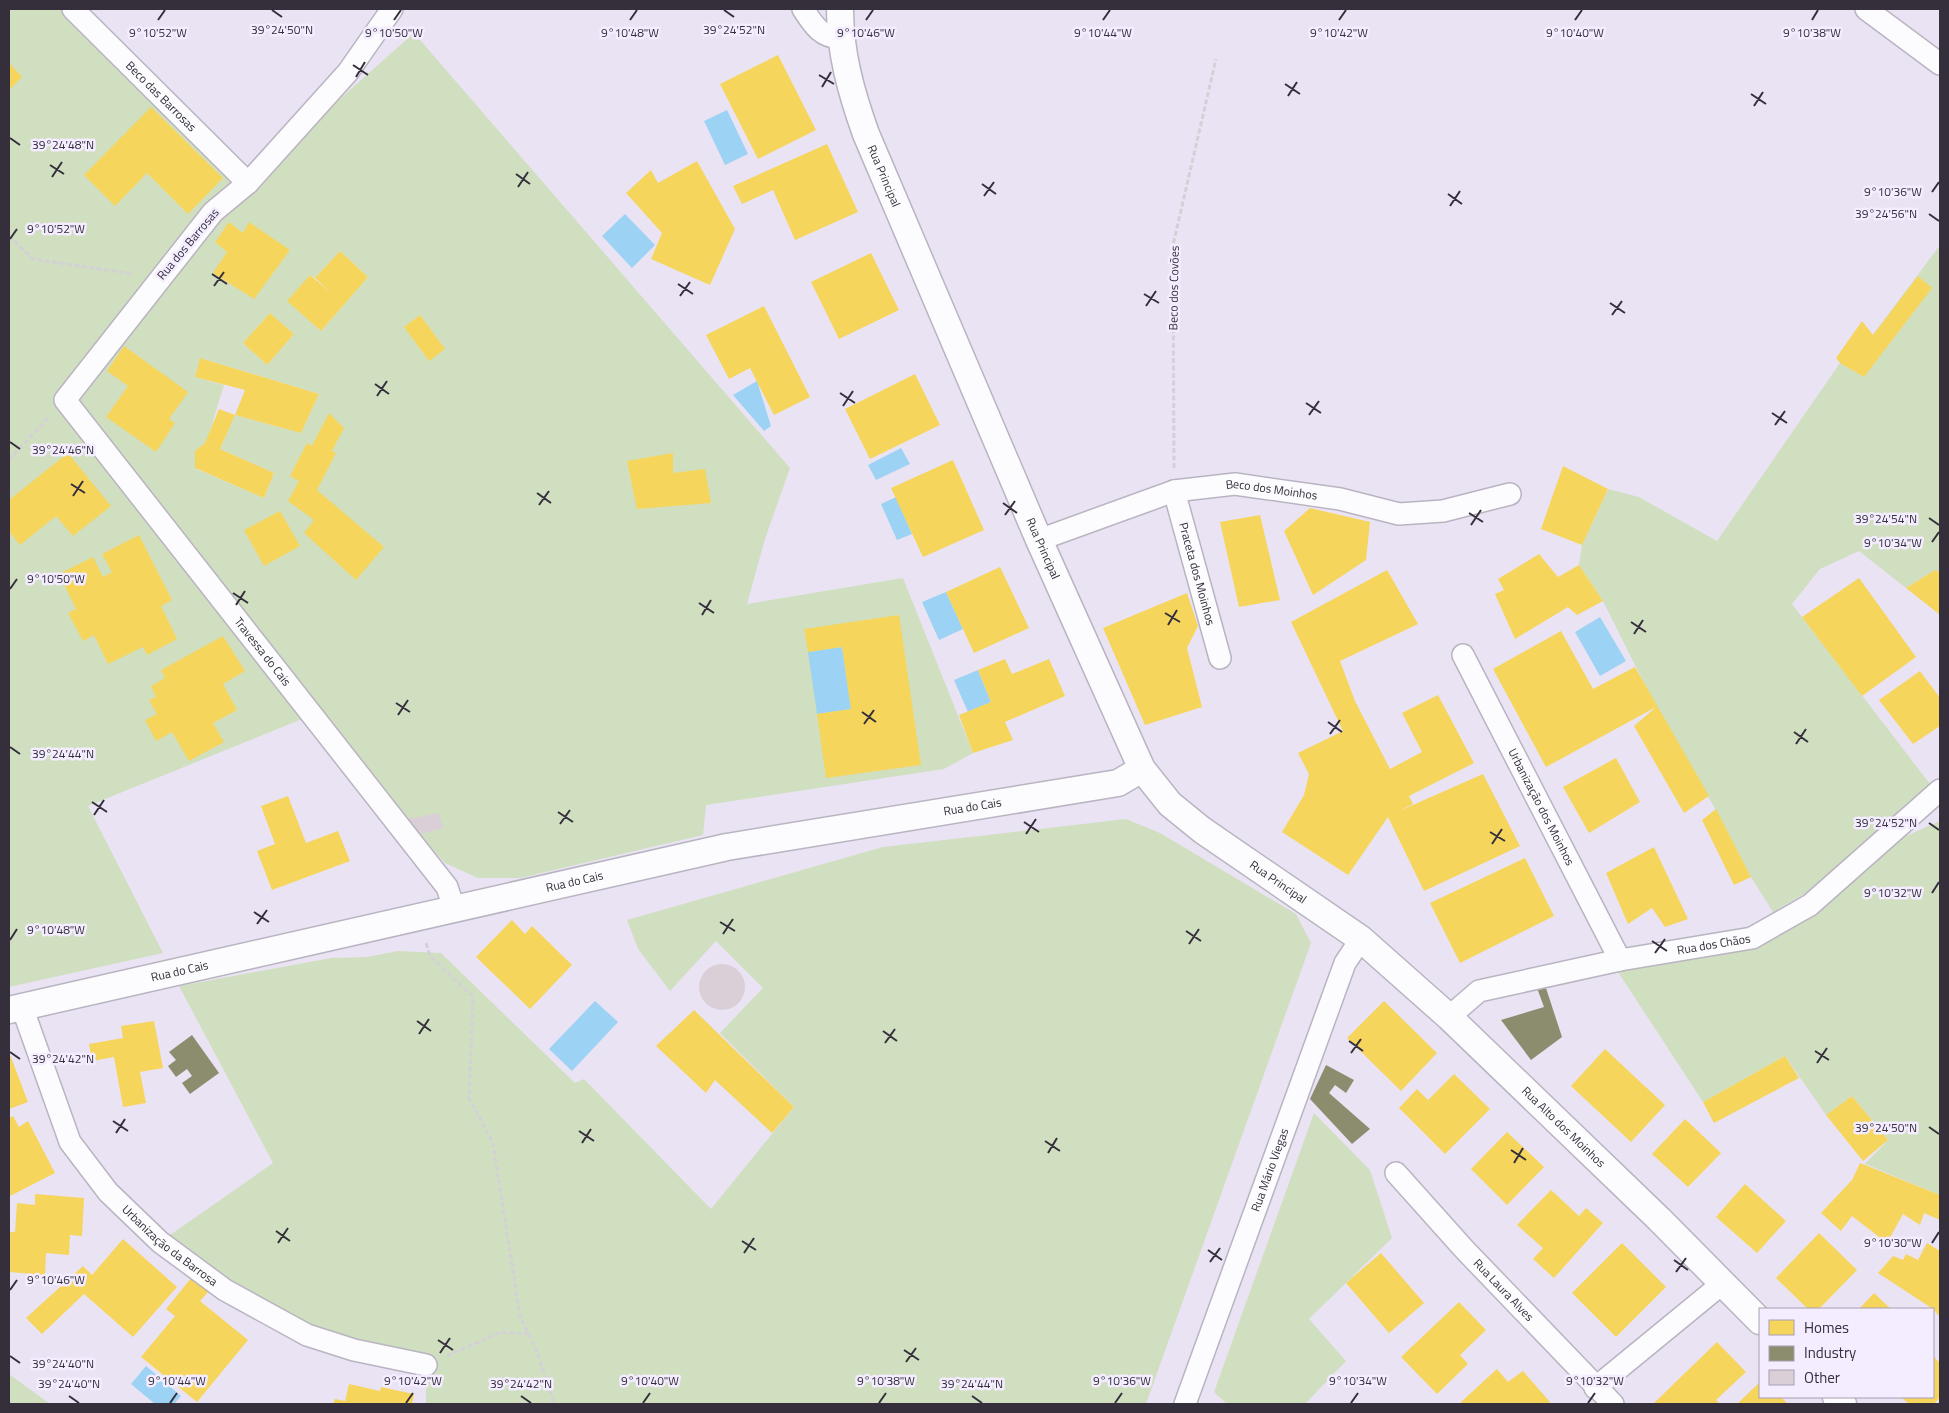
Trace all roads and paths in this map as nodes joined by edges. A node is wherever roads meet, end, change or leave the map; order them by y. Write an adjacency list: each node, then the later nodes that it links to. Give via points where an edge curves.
1 (73, 9): 9 (street, Beco das Barrosas)
2 (392, 9): 9 (street, Rua dos Barrosas, via 348,72)
3 (803, 9): 6 (street, via 819,32 829,38)
4 (840, 9): 6 (street, Rua Principal)
5 (1866, 9): 8 (street)
6 (840, 38): 16 (street, Rua Principal, via 849,87 866,134)
7 (1216, 59): 14 (path, Beco dos Covões, via 1173,245)
8 (1940, 64)
9 (248, 183): 11 (street, Rua dos Barrosas, via 213,212)
10 (9, 236): 11 (path, via 33,259)
11 (159, 278): 12 (street, Rua dos Barrosas)
12 (65, 400): 13 (path); 21 (street, Travessa do Cais, via 447,888)
13 (9, 460)
14 (1174, 491): 15 (street, Beco dos Moinhos, via 1235,484 1340,499 1399,514 1443,511); 16 (street, Beco dos Moinhos); 18 (street, Praceta dos Moinhos)
15 (1510, 494)
16 (1039, 540): 19 (street, Rua Principal)
17 (1463, 655): 24 (street, Urbanização dos Moinhos)
18 (1220, 658)
19 (1142, 769): 21 (street, Rua do Cais, via 1118,783 727,847); 23 (street, Rua Principal, via 1170,804 1202,830)
20 (1940, 790): 24 (street, Rua dos Chãos, via 1810,905 1752,938)
21 (454, 908): 22 (street, Rua do Cais)
22 (419, 918): 25 (street, Rua do Cais); 30 (path, via 430,956 473,998 469,1098 493,1143 520,1316)
23 (1361, 939): 26 (street, Rua Alto dos Moinhos); 33 (street, Rua Mário Viegas, via 1345,963)
24 (1620, 960): 26 (street, Rua dos Chãos, via 1479,991)
25 (16, 1008): 31 (street, Urbanização da Barrosa, via 70,1142 108,1192 160,1242 225,1290 307,1335 354,1350)
26 (1449, 1017): 28 (street, Rua Alto dos Moinhos)
27 (1396, 1173): 32 (street, Rua Laura Alves)
28 (1723, 1283): 29 (street, Rua Alto dos Moinhos); 32 (street)
29 (1759, 1320)
30 (529, 1334): 31 (path, via 501,1332); 34 (path)
31 (426, 1365)
32 (1595, 1388): 35 (street, Rua Laura Alves)
33 (1190, 1402)
34 (554, 1404)
35 (1613, 1404)

